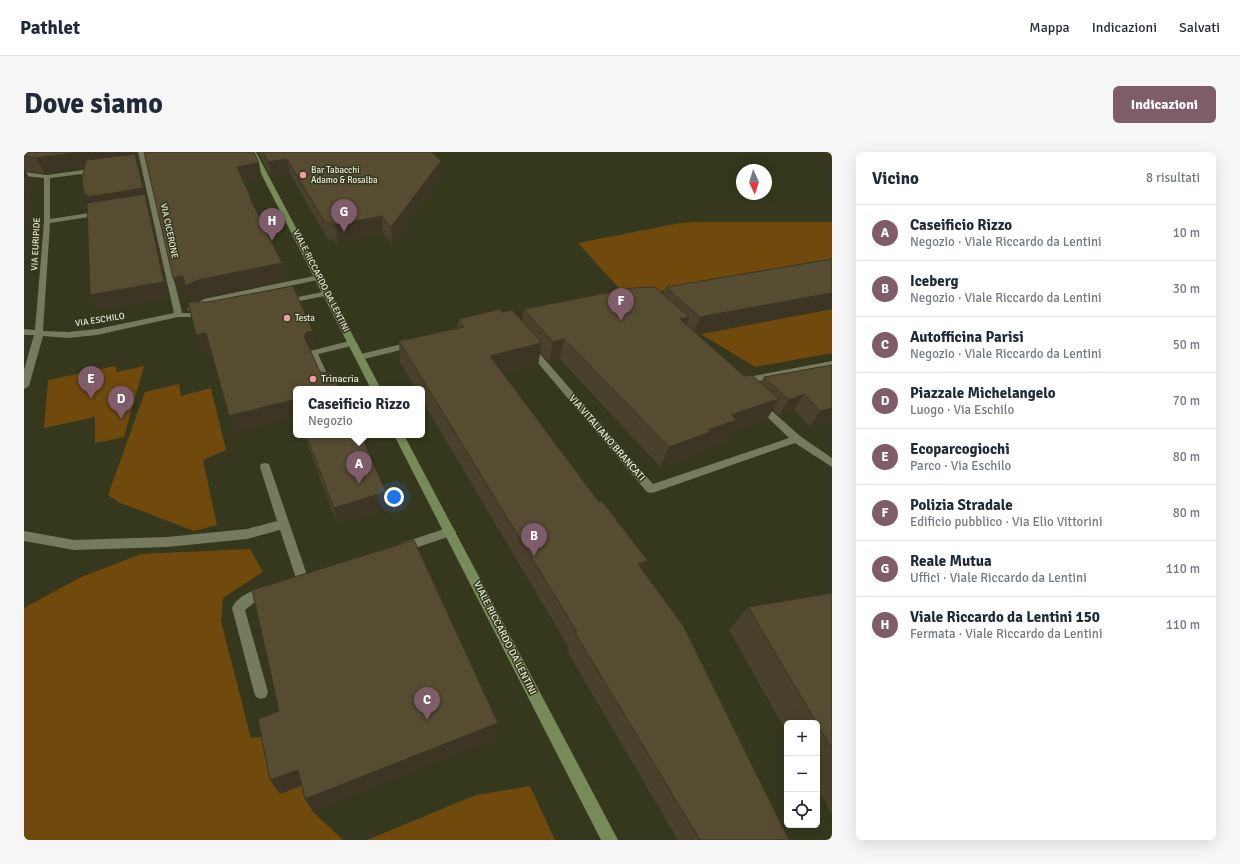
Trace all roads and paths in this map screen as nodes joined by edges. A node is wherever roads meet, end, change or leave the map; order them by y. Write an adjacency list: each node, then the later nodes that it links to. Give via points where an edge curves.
1 (141, 152): 7 (street, VIA CICERONE, via 139,163)
2 (253, 152): 11 (main road, VIALE RICCARDO DA LENTINI)
3 (106, 168): 5 (street)
4 (24, 174): 5 (street)
5 (43, 177): 6 (street); 10 (street, VIA EURIPIDE)
6 (29, 182)
7 (154, 204): 8 (street); 14 (street, VIA CICERONE)
8 (146, 206)
9 (108, 212): 10 (street)
10 (47, 222): 17 (street, VIA EURIPIDE)
11 (319, 277): 12 (main road, VIALE RICCARDO DA LENTINI); 14 (street, via 207,301)
12 (327, 293): 13 (street); 20 (main road, VIALE RICCARDO DA LENTINI)
13 (273, 304)
14 (178, 315): 15 (street); 17 (street, VIA ESCHILO, via 97,332)
15 (212, 316)
16 (24, 332): 17 (street, VIA ESCHILO)
17 (39, 334): 23 (street, VIA EURIPIDE)
18 (426, 341): 21 (street)
19 (526, 342): 27 (street, VIA VITALIANO BRANCATI, via 652,489)
20 (353, 344): 21 (main road, VIALE RICCARDO DA LENTINI); 24 (street, via 313,353)
21 (360, 357): 25 (main road, VIALE RICCARDO DA LENTINI)
22 (832, 364): 27 (street, via 734,380)
23 (24, 386)
24 (328, 386)
25 (374, 386)
26 (402, 438): 31 (main road, VIALE RICCARDO DA LENTINI)
27 (796, 439): 28 (street)
28 (832, 463)
29 (265, 467): 30 (street)
30 (284, 524): 32 (street, via 247,534 167,542 74,545); 35 (street)
31 (450, 532): 33 (street); 39 (main road, VIALE RICCARDO DA LENTINI)
32 (24, 536)
33 (390, 550)
34 (316, 573): 35 (street)
35 (302, 578): 36 (street)
36 (289, 582)
37 (276, 587): 38 (street, via 255,595 238,608)
38 (261, 692)
39 (610, 840)

